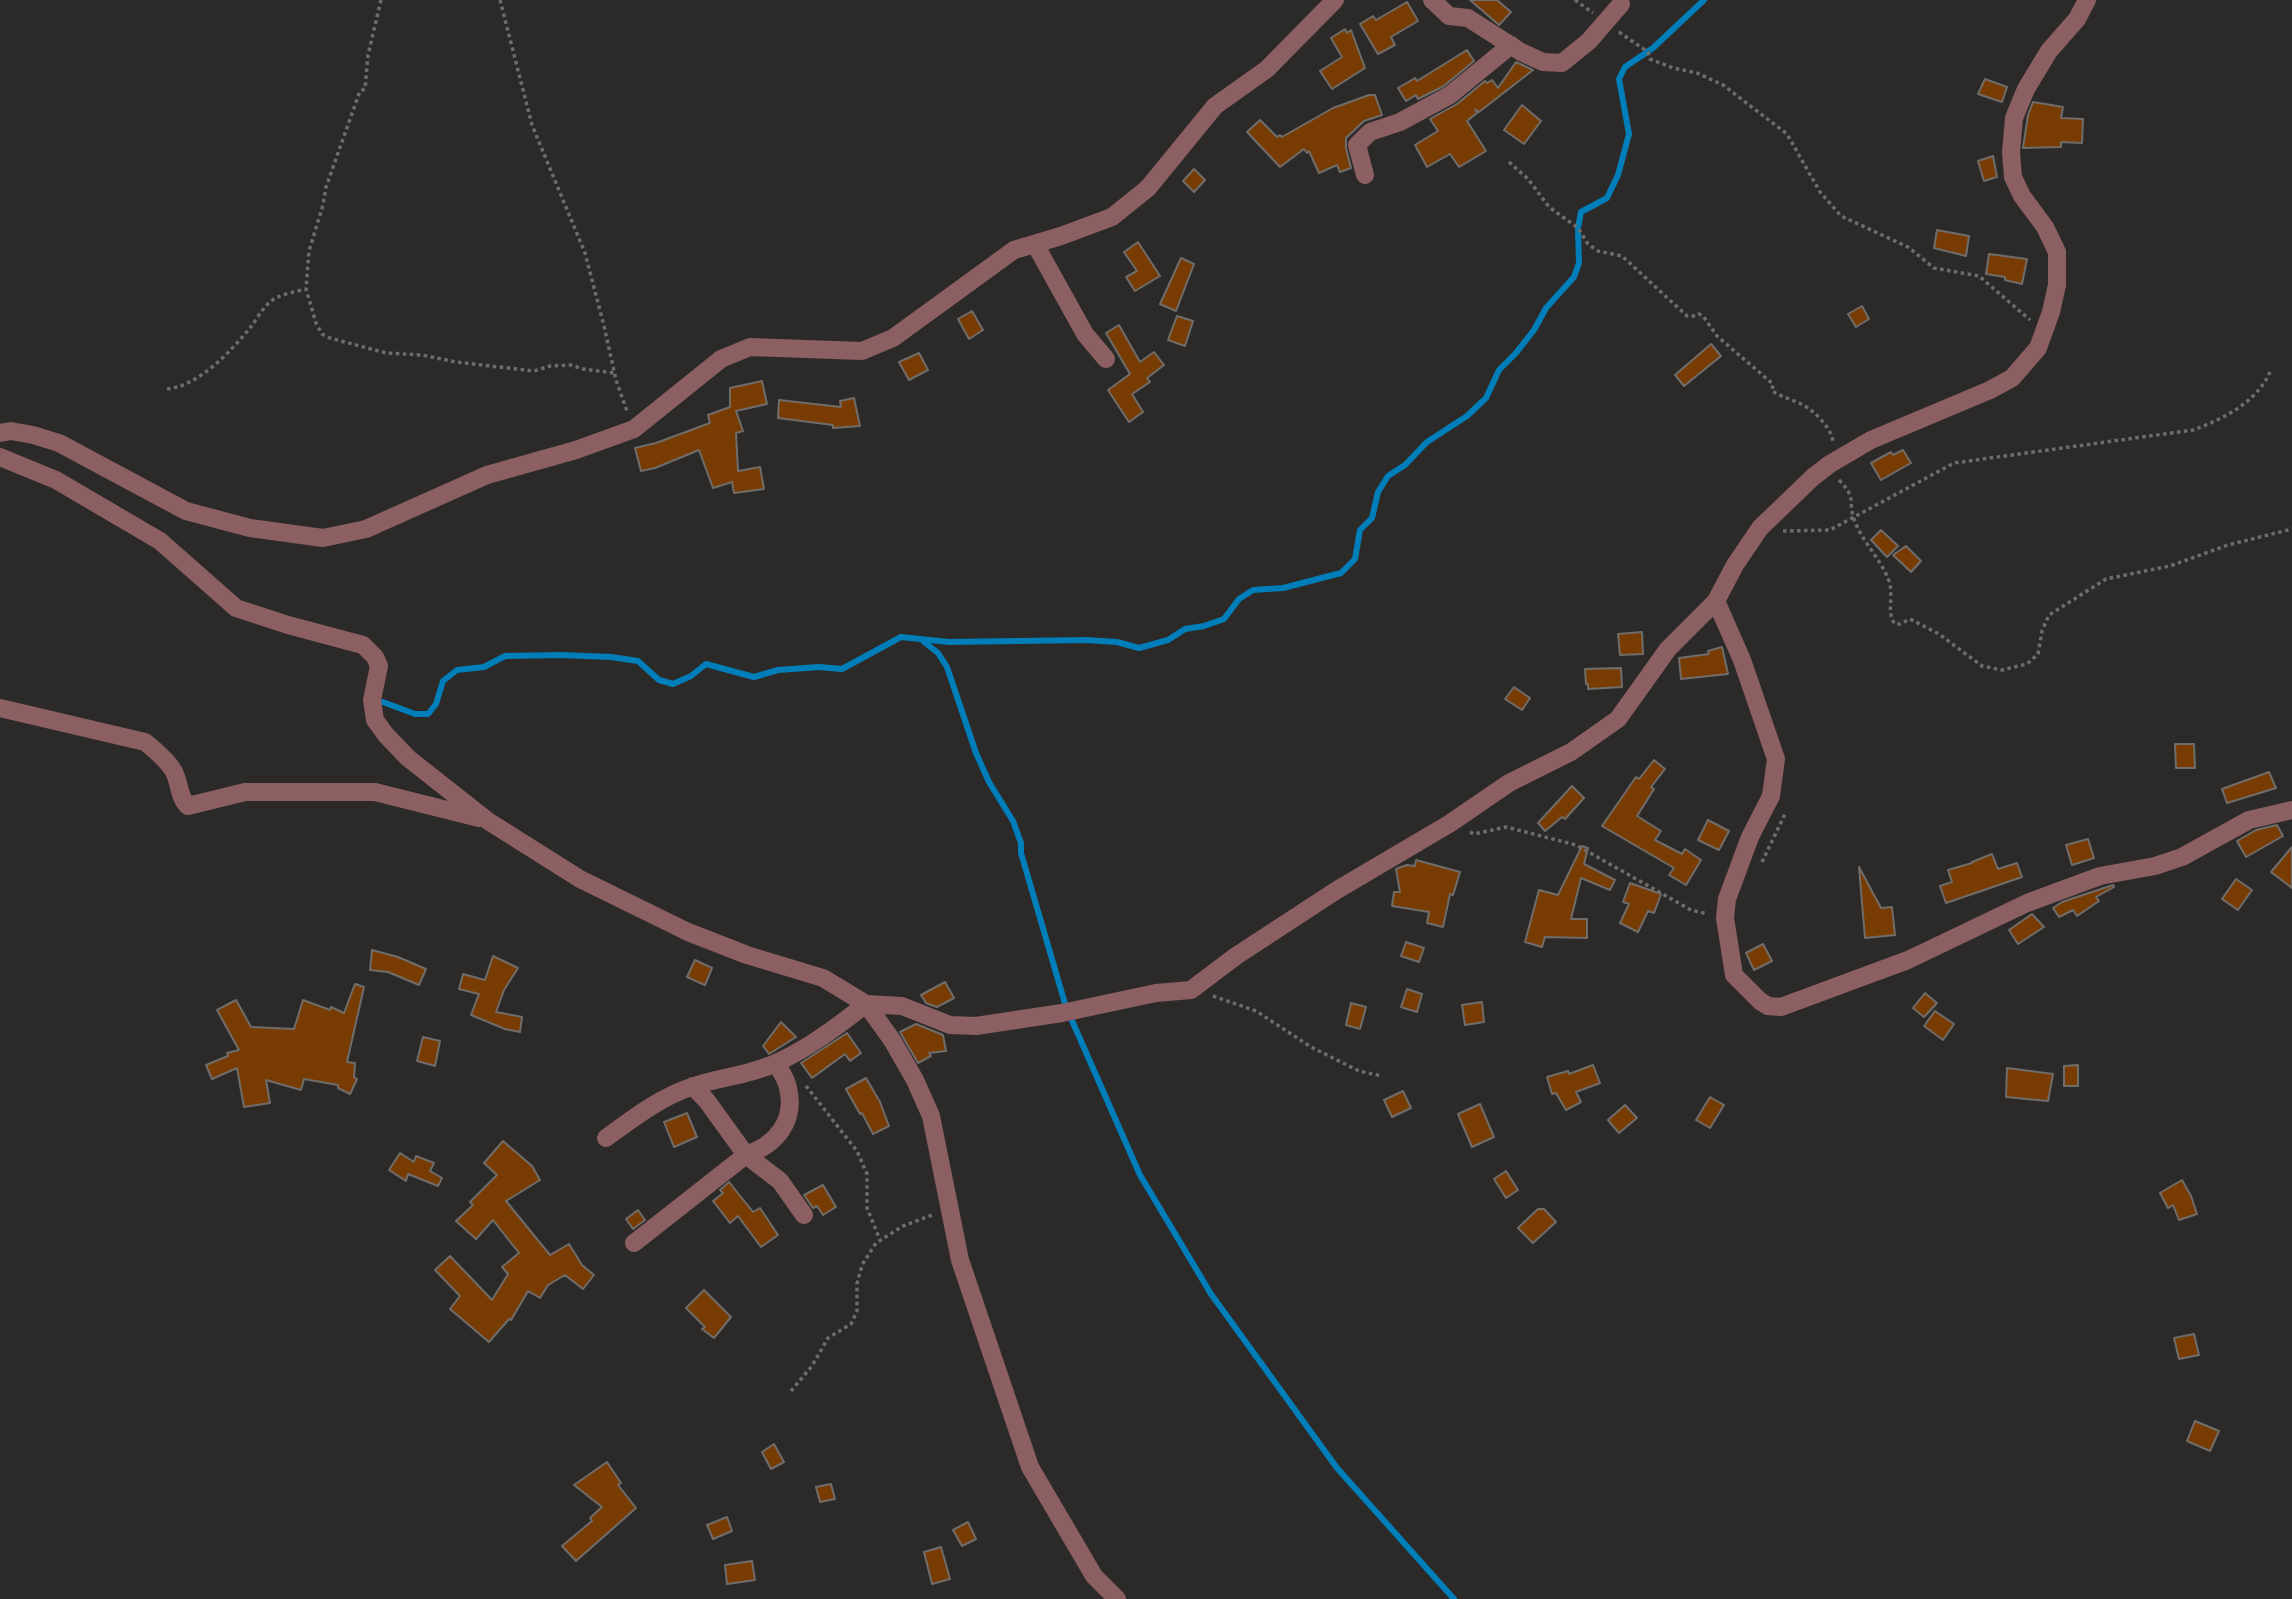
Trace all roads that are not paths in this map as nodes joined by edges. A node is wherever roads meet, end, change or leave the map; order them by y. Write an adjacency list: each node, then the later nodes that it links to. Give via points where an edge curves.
1 (1335, 0): 7 (street, via 1268,69 1216,106 1148,188 1121,210)
2 (1432, 0): 5 (street, via 1449,16 1468,18)
3 (2087, 0): 11 (street, via 2049,51 2014,118 2013,177 2057,252 2057,285 2038,348 2012,378 1871,440 1830,464 1760,528)
4 (1621, 4): 5 (street, via 1589,41 1562,63 1543,62)
5 (1511, 45): 6 (street, via 1450,95 1400,122 1370,132 1357,145)
6 (1365, 175)
7 (1035, 244): 8 (street, via 1084,334); 9 (street, via 1014,250 894,338 862,351 750,347 721,359 634,429 487,475 366,529 323,538 250,528 186,511 60,443 11,431)
8 (1106, 359)
9 (0, 433)
10 (0, 457): 14 (street, via 56,480 160,541 236,608 363,645 379,666 372,700 375,720 408,758)
11 (1716, 601): 13 (street, via 1776,759 1771,796 1750,837 1727,899 1725,918 1734,975 1768,1006 1781,1006 1908,960 2027,903 2100,876 2182,857 2249,820); 15 (street, via 1668,649 1618,719 1571,752 1509,783 1337,890 1191,990 976,1026 950,1025 902,1006)
12 (0, 708): 14 (street, via 145,742 174,771 188,806 245,792 375,792)
13 (2292, 810)
14 (488, 821): 15 (street, via 580,879 688,932 823,978)
15 (866, 1004): 16 (street, via 824,1037); 22 (street, via 892,1040 931,1116 960,1260 1030,1467 1094,1576)
16 (779, 1061): 17 (street); 19 (street, via 788,1087 788,1115 781,1134)
17 (693, 1086): 18 (street, via 646,1110); 19 (street)
18 (606, 1138)
19 (746, 1155): 20 (street, via 780,1181); 21 (street)
20 (804, 1215)
21 (634, 1243)
22 (1117, 1599)

